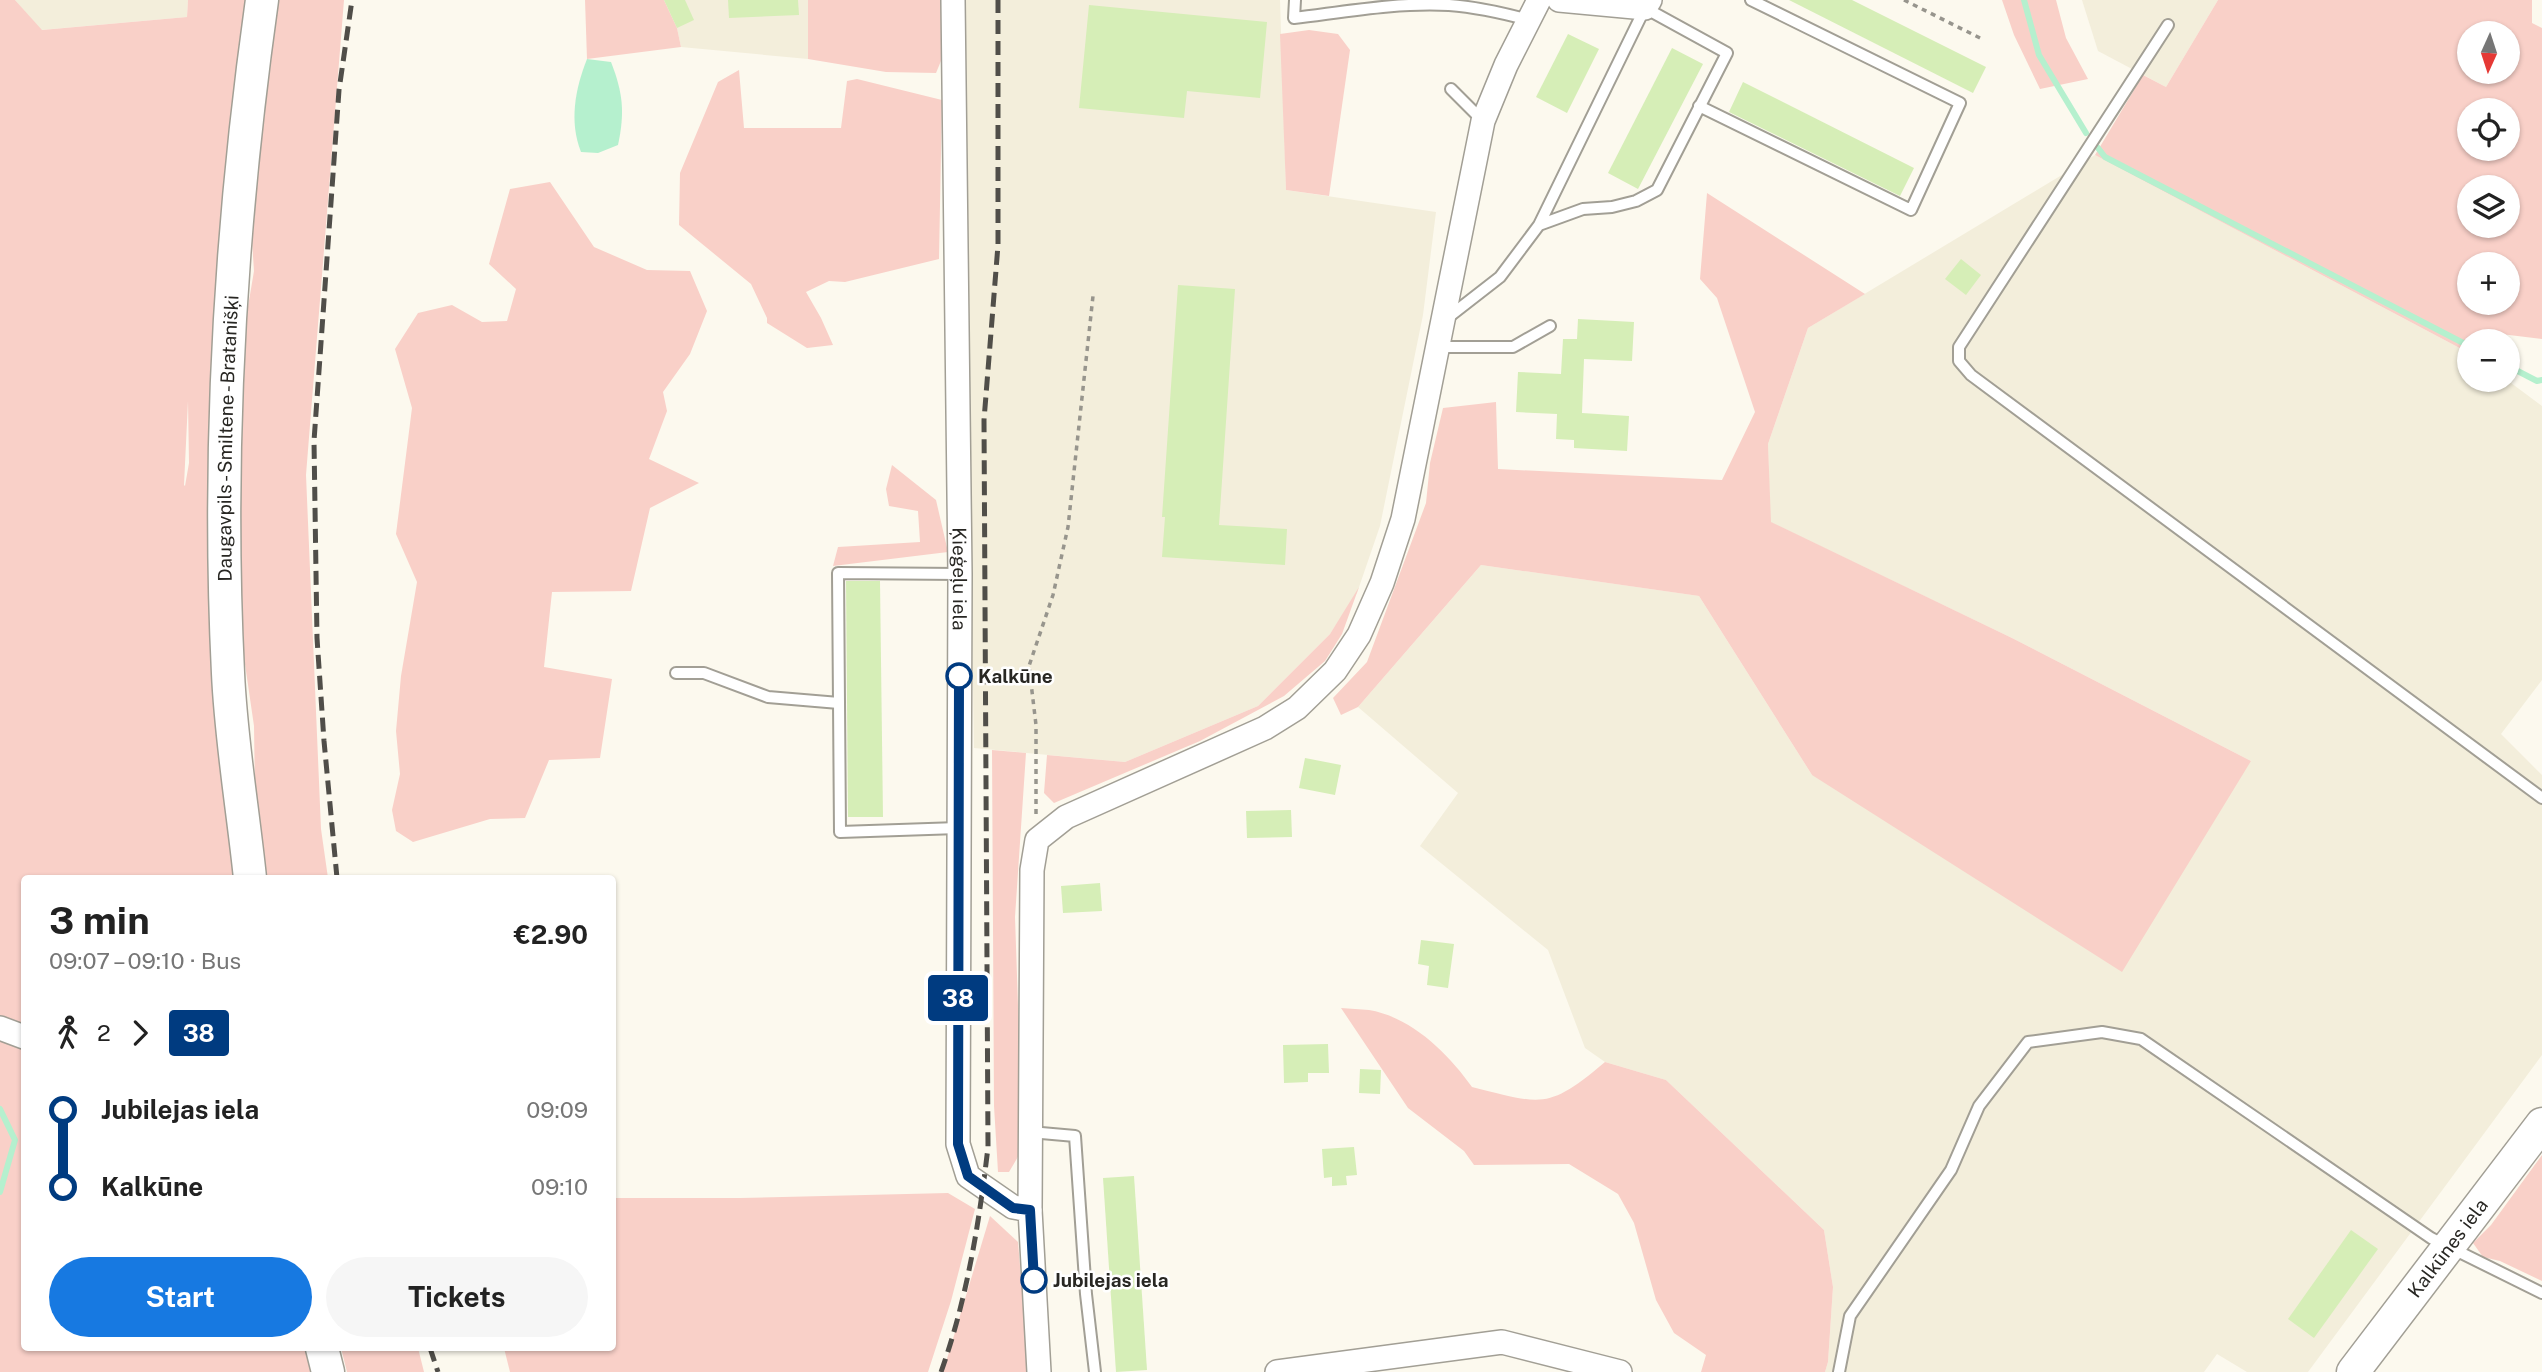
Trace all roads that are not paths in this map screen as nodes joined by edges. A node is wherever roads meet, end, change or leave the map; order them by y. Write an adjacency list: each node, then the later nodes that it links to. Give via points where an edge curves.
1 (262, 0): 21 (main road, Daugavpils - Smiltene - Bratanišķi, via 240,191 225,459 228,674)
2 (953, 0): 16 (street, Ķieģeļu iela)
3 (1295, 0): 7 (lane, via 1294,18 1383,7)
4 (1559, 0): 6 (street)
5 (1751, 0): 10 (lane, via 1960,103 1911,210)
6 (1647, 4): 10 (lane, via 1727,53); 12 (lane)
7 (1534, 10): 11 (street)
8 (2168, 25): 19 (lane, via 1959,347 1959,362)
9 (1451, 89): 11 (lane)
10 (1699, 106): 12 (lane, via 1657,190 1636,201 1583,209)
11 (1483, 121): 13 (street)
12 (1539, 225): 13 (lane, via 1500,277)
13 (1445, 320): 15 (street)
14 (1550, 326): 15 (lane, via 1513,347)
15 (1439, 347): 25 (street, via 1403,519 1359,635 1335,671 1297,708 1265,728 1066,817 1037,840 1032,870)
16 (960, 574): 18 (lane, via 838,573); 20 (street, Ķieģeļu iela)
17 (676, 673): 18 (lane, via 704,673 768,697)
18 (839, 703): 20 (lane, via 840,832)
19 (2542, 798)
20 (958, 828): 26 (street, Ķieģeļu iela, via 958,1144 968,1176 1013,1208)
21 (250, 875)
22 (0, 1028): 23 (street)
23 (21, 1036)
24 (2542, 1124): 27 (main road, Kalkūnes iela)
25 (1030, 1132): 26 (street); 32 (lane, via 1075,1136)
26 (1030, 1210): 31 (street)
27 (2448, 1248): 28 (lane); 35 (lane, via 2141,1039 2102,1032 2028,1042 1979,1106 1951,1170 1850,1316); 36 (main road, Kalkūnes iela)
28 (2542, 1293)
29 (323, 1351): 30 (main road)
30 (328, 1372)
31 (1039, 1372)
32 (1095, 1372)
33 (1276, 1372): 34 (street, via 1502,1342)
34 (1620, 1372)
35 (1839, 1372)
36 (2353, 1372)

